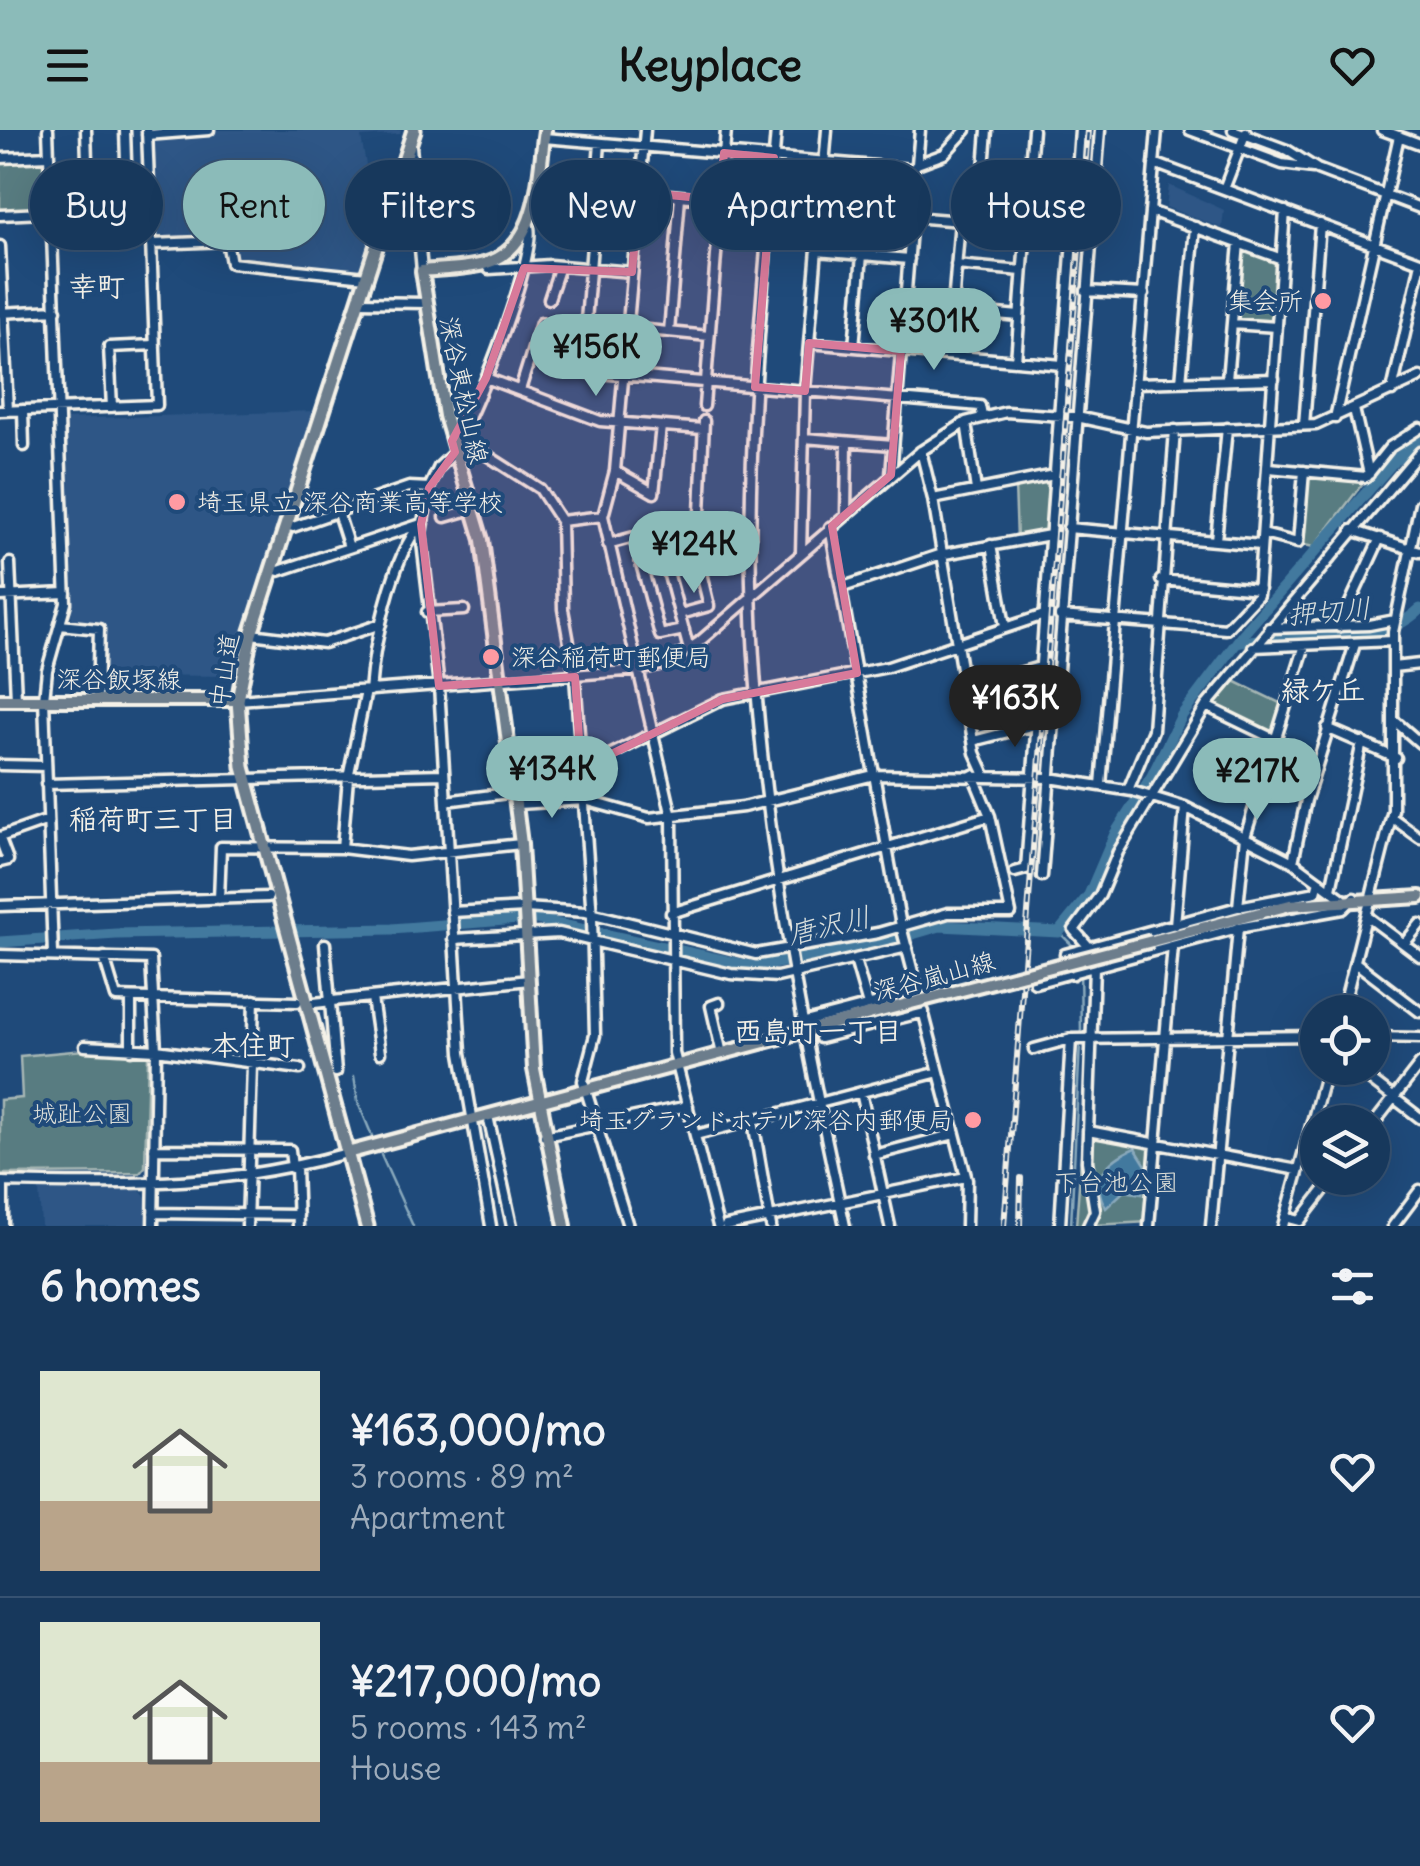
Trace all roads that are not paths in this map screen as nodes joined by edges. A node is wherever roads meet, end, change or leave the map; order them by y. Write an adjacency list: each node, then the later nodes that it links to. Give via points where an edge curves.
1 (48, 130): 29 (street)
2 (86, 130): 33 (street)
3 (124, 130): 34 (street)
4 (208, 130): 20 (street)
5 (645, 130): 26 (street)
6 (726, 130): 28 (street)
7 (776, 130): 31 (street)
8 (827, 130): 39 (street)
9 (920, 130): 40 (street)
10 (966, 130): 41 (street)
11 (987, 130): 42 (street)
12 (1033, 130): 43 (street)
13 (1080, 130): 44 (street)
14 (1100, 130): 86 (street)
15 (1157, 130): 45 (street)
16 (1190, 130): 27 (street)
17 (1234, 130): 19 (street)
18 (1382, 130): 23 (street)
19 (1246, 132): 27 (street); 46 (street)
20 (147, 133): 35 (street)
21 (411, 133): 82 (street); 85 (highway, 中山道)
22 (544, 134): 24 (street); 57 (main road)
23 (1399, 136): 25 (street); 48 (street)
24 (600, 143): 26 (street); 81 (street)
25 (1420, 144)
26 (643, 146): 28 (street); 36 (street)
27 (1240, 149): 46 (street); 47 (street)
28 (724, 154): 31 (street); 37 (street)
29 (49, 156): 30 (street); 32 (street)
30 (0, 158)
31 (774, 158): 38 (street); 118 (street)
32 (49, 160)
33 (87, 160)
34 (125, 160)
35 (148, 160)
36 (642, 160)
37 (723, 160)
38 (799, 160)
39 (824, 160)
40 (915, 160)
41 (929, 160)
42 (985, 160)
43 (1030, 160)
44 (1078, 160)
45 (1154, 164): 47 (street); 53 (street)
46 (1318, 169): 48 (street)
47 (1224, 189): 54 (street)
48 (1386, 195): 52 (street); 62 (street)
49 (671, 196): 50 (street)
50 (680, 197): 51 (street); 99 (street)
51 (691, 198)
52 (1420, 208)
53 (1150, 211): 59 (street); 87 (street)
54 (1285, 212): 58 (street); 75 (street)
55 (30, 214): 56 (street)
56 (0, 215)
57 (528, 224): 76 (main road, via 508,251); 80 (street)
58 (1320, 224): 62 (street); 136 (street)
59 (1195, 227): 61 (street); 116 (street)
60 (163, 244): 85 (street, via 227,241 231,263)
61 (1238, 244): 75 (street); 96 (street)
62 (1373, 245): 77 (street); 132 (street)
63 (0, 246): 93 (street)
64 (53, 250): 91 (street)
65 (152, 250): 102 (street)
66 (634, 250): 84 (street)
67 (716, 250): 100 (street)
68 (910, 250): 74 (street)
69 (957, 250): 78 (street)
70 (1024, 250): 83 (street)
71 (1071, 250): 108 (street)
72 (817, 252): 73 (street); 101 (street)
73 (862, 255): 74 (street); 103 (street)
74 (909, 259): 104 (street)
75 (1282, 259): 97 (street)
76 (484, 264): 80 (street); 82 (main road)
77 (1420, 264): 120 (street)
78 (956, 265): 83 (street); 92 (street)
79 (560, 266): 80 (street); 81 (street); 88 (street)
80 (524, 268): 111 (street)
81 (592, 269): 84 (street); 109 (street)
82 (422, 271): 90 (main road, 深谷東松山線)
83 (1022, 271): 94 (street)
84 (632, 272): 98 (street)
85 (366, 277): 89 (highway, 中山道)
86 (1086, 290): 87 (street); 131 (street)
87 (1144, 294): 117 (street)
88 (550, 299)
89 (358, 302): 90 (street); 167 (highway, 中山道)
90 (426, 303): 144 (main road, 深谷東松山線)
91 (56, 310): 93 (street); 125 (street)
92 (952, 310): 94 (street); 105 (street)
93 (1, 313): 126 (street)
94 (1019, 316): 107 (street)
95 (542, 323): 106 (street)
96 (1232, 324): 97 (street); 114 (street)
97 (1277, 327): 113 (street)
98 (627, 328): 99 (street); 110 (street)
99 (669, 332): 100 (street)
100 (709, 336): 115 (street)
101 (810, 344): 103 (street); 121 (street)
102 (155, 346): 124 (street, via 157,404); 124 (street, via 109,347)
103 (854, 348): 104 (street)
104 (901, 352): 105 (street); 122 (street)
105 (948, 355): 107 (street)
106 (531, 358): 109 (street); 119 (street)
107 (1016, 361): 108 (street)
108 (1062, 365): 129 (street)
109 (582, 372): 110 (street)
110 (623, 375): 115 (street); 133 (street)
111 (486, 378): 119 (street); 144 (street)
112 (1420, 378): 120 (street)
113 (1274, 379): 114 (street); 137 (street)
114 (1228, 380): 116 (street)
115 (705, 382): 118 (street); 123 (street)
116 (1181, 382): 117 (street)
117 (1136, 383): 140 (street)
118 (755, 386): 121 (street); 193 (street)
119 (520, 390): 133 (street)
120 (1392, 390): 128 (street)
121 (805, 391): 122 (street); 142 (street)
122 (897, 398): 130 (street, via 980,406); 145 (street)
123 (704, 406)
124 (112, 407): 125 (street)
125 (59, 408): 127 (street); 192 (street)
126 (4, 410): 127 (street)
127 (23, 410): 146 (street)
128 (1354, 410): 132 (street); 152 (street)
129 (1058, 415): 130 (street); 131 (street); 154 (street)
130 (982, 416): 134 (street)
131 (1078, 417): 140 (street); 169 (street)
132 (1335, 418): 136 (street)
133 (619, 422): 135 (street); 150 (street)
134 (966, 422): 147 (street); 156 (street)
135 (660, 426): 150 (street, via 656,494); 161 (street, via 704,425)
136 (1304, 426): 137 (street)
137 (1271, 427): 138 (street); 149 (street)
138 (1227, 428): 141 (street); 176 (street)
139 (1420, 428): 152 (street, via 1390,447)
140 (1133, 429): 141 (street); 171 (street)
141 (1176, 430): 174 (street)
142 (804, 438): 143 (street); 184 (street)
143 (847, 442): 145 (street); 162 (street)
144 (456, 444): 155 (street); 159 (main road, 深谷東松山線); 165 (street, via 540,489)
145 (894, 445): 153 (street)
146 (24, 446)
147 (920, 451): 153 (street); 157 (street)
148 (1420, 452): 170 (street)
149 (1269, 468): 151 (street); 172 (street)
150 (615, 471): 163 (street)
151 (1304, 472): 152 (street); 172 (street, via 1298,543)
152 (1369, 474)
153 (890, 475): 162 (street)
154 (1054, 475): 156 (street); 173 (street)
155 (429, 488): 160 (street, via 409,487); 166 (street)
156 (976, 490): 157 (street)
157 (933, 499): 185 (street)
158 (1420, 504): 181 (street)
159 (473, 509): 164 (street); 222 (main road, 深谷東松山線)
160 (338, 513): 167 (street); 180 (street)
161 (700, 513)
162 (846, 515): 168 (street)
163 (603, 516): 165 (street); 177 (street)
164 (445, 517)
165 (560, 521): 221 (street)
166 (421, 524): 180 (street); 197 (street); 203 (street)
167 (286, 525): 188 (highway, 中山道)
168 (830, 528): 184 (street); 190 (street)
169 (1068, 528): 171 (street); 200 (street)
170 (1352, 530): 175 (street); 207 (street)
171 (1124, 532): 174 (street); 201 (street)
172 (1262, 534): 178 (street)
173 (1050, 535): 179 (street); 199 (street)
174 (1164, 536): 176 (street); 189 (street)
175 (1380, 538): 181 (street); 206 (street)
176 (1216, 540): 178 (street)
177 (608, 544): 186 (street, via 634,537); 219 (street)
178 (1262, 544): 191 (street)
179 (991, 545): 185 (street); 205 (street)
180 (349, 547): 188 (street)
181 (1410, 550): 183 (street); 208 (street)
182 (663, 552): 186 (street); 198 (street); 198 (street, via 694,544 709,606)
183 (1420, 552)
184 (800, 553): 193 (street)
185 (939, 555): 190 (street); 212 (street)
186 (640, 559): 209 (street, via 660,635)
187 (10, 563): 195 (street)
188 (272, 569): 210 (highway, 中山道)
189 (1161, 580): 191 (street); 202 (street)
190 (843, 587): 220 (street)
191 (1258, 588): 202 (street, via 1226,629)
192 (66, 593): 195 (street); 204 (street)
193 (751, 595): 215 (street); 226 (street)
194 (0, 596): 195 (street)
195 (13, 596): 227 (street)
196 (464, 610): 197 (street)
197 (427, 612): 223 (street)
198 (680, 614): 209 (street)
199 (1044, 615): 205 (street); 217 (street)
200 (1060, 616): 201 (street); 251 (street)
201 (1115, 620): 202 (street); 254 (street)
202 (1158, 623): 255 (street, via 1152,730)
203 (381, 624): 210 (street, via 324,643); 225 (street)
204 (60, 625): 228 (street); 230 (street, via 100,629)
205 (1005, 626): 212 (street)
206 (1339, 627): 207 (street); 208 (street)
207 (1269, 628): 211 (street)
208 (1394, 629): 213 (street); 218 (street)
209 (684, 630): 215 (street)
210 (250, 634): 231 (highway, 中山道)
211 (1257, 642): 214 (street); 232 (street)
212 (954, 644): 220 (street); 224 (street)
213 (1355, 644): 214 (street); 235 (street)
214 (1305, 646): 237 (street)
215 (689, 650): 219 (street)
216 (1420, 664): 218 (street)
217 (1040, 667): 224 (street); 234 (street)
218 (1393, 667): 233 (street)
219 (639, 670): 221 (street); 236 (street)
220 (857, 673): 226 (street); 246 (street)
221 (574, 676): 222 (street); 244 (street)
222 (503, 681): 223 (street); 257 (main road, 深谷東松山線)
223 (438, 686): 225 (street); 245 (street)
224 (964, 688): 238 (street)
225 (368, 691): 231 (street); 250 (street)
226 (757, 693): 236 (street, via 723,698); 260 (street)
227 (16, 699): 228 (main road, 深谷飯塚線); 229 (main road, 深谷飯塚線)
228 (44, 699): 230 (main road, 深谷飯塚線); 243 (street)
229 (0, 700)
230 (96, 700): 231 (main road, 深谷飯塚線)
231 (238, 700): 252 (highway, 中山道)
232 (1206, 706): 237 (street); 256 (street)
233 (1396, 722): 240 (street); 241 (street)
234 (1035, 725): 238 (street); 249 (street)
235 (1327, 728): 239 (street); 275 (street)
236 (656, 732): 244 (street); 263 (street)
237 (1276, 740): 267 (street)
238 (973, 741): 248 (street)
239 (1362, 742): 241 (street); 280 (street)
240 (1420, 743)
241 (1396, 758): 264 (street)
242 (0, 765): 243 (street)
243 (46, 766): 253 (street)
244 (581, 769): 258 (street)
245 (444, 774): 250 (street); 259 (street)
246 (874, 774): 247 (street); 260 (street); 271 (street)
247 (973, 775): 248 (street); 262 (street)
248 (986, 775): 249 (street)
249 (1032, 777): 251 (street); 276 (street, via 1025,872)
250 (348, 778): 252 (street); 272 (street)
251 (1050, 778): 254 (street); 277 (street)
252 (246, 780): 253 (street); 270 (highway, 中山道)
253 (46, 784): 265 (street)
254 (1101, 786): 255 (street)
255 (1130, 790): 256 (street)
256 (1150, 795): 261 (street); 308 (street, via 1100,895 1074,930)
257 (516, 798): 258 (street); 259 (street); 269 (main road, 深谷東松山線)
258 (585, 800): 263 (street, via 650,818); 292 (street)
259 (446, 801): 273 (street)
260 (770, 802): 263 (street); 278 (street)
261 (1185, 808): 267 (street); 294 (street)
262 (990, 816): 271 (street); 296 (street, via 1011,913 948,913)
263 (672, 817): 290 (street)
264 (1391, 818): 266 (street); 283 (street)
265 (48, 820): 268 (street); 286 (street)
266 (1419, 834)
267 (1245, 837): 275 (street); 288 (street)
268 (0, 838): 274 (street, via 8,860)
269 (521, 844): 273 (street); 289 (main road, 深谷東松山線)
270 (264, 847): 272 (street); 285 (street, via 220,846); 379 (highway, 中山道)
271 (886, 847): 278 (street); 296 (street)
272 (342, 848): 273 (street, via 408,856)
273 (450, 852): 291 (street)
274 (0, 862)
275 (1294, 862): 279 (street)
276 (1015, 872)
277 (1042, 876)
278 (782, 879): 290 (street); 307 (street)
279 (1320, 881): 280 (street); 288 (street, via 1316,892)
280 (1330, 889): 284 (street)
281 (1420, 896): 283 (main road, 深谷嵐山線)
282 (268, 897): 285 (street)
283 (1374, 897): 284 (main road, 深谷嵐山線); 293 (street)
284 (1348, 898): 297 (street, via 1343,909); 337 (main road, 深谷嵐山線, bridge, via 1290,906)
285 (219, 899): 286 (street)
286 (51, 904): 287 (street); 309 (street)
287 (0, 906)
288 (1238, 907): 294 (street)
289 (525, 910): 291 (street); 292 (street); 298 (main road, 深谷東松山線)
290 (671, 913): 300 (street)
291 (452, 914): 301 (street)
292 (592, 916): 300 (street); 302 (street)
293 (1368, 917): 304 (street); 316 (street)
294 (1175, 924): 299 (street)
295 (1420, 924): 304 (street)
296 (901, 927): 305 (street); 307 (street)
297 (1238, 928): 306 (street); 339 (street)
298 (526, 932): 301 (street); 302 (street); 321 (main road)
299 (1139, 934): 308 (street); 313 (street)
300 (672, 936): 307 (street, via 740,953); 314 (street)
301 (453, 938): 323 (street)
302 (592, 941): 314 (street); 360 (street, via 596,1025)
303 (325, 944): 332 (street)
304 (1404, 944): 311 (street)
305 (906, 945): 315 (street); 324 (street)
306 (1173, 946): 313 (street); 342 (street)
307 (792, 947): 318 (street)
308 (1090, 948): 319 (street, via 1065,954)
309 (53, 952): 310 (street); 312 (street)
310 (0, 956)
311 (1420, 956)
312 (104, 957): 326 (street, via 151,959); 327 (street, via 116,998)
313 (1140, 957): 317 (street)
314 (672, 960): 318 (street, via 746,976); 354 (street)
315 (855, 960): 318 (street); 334 (street)
316 (1356, 963): 325 (street); 336 (street)
317 (1094, 968): 319 (street); 345 (street)
318 (797, 973): 337 (street)
319 (1073, 974): 322 (street)
320 (970, 979): 324 (street)
321 (529, 980): 323 (street); 363 (main road)
322 (1035, 983)
323 (456, 987): 328 (street); 369 (street)
324 (918, 991): 334 (street); 335 (street)
325 (1347, 995)
326 (154, 997): 327 (street); 329 (street); 349 (street)
327 (131, 998): 348 (street)
328 (372, 998): 332 (street); 350 (street)
329 (254, 1000): 330 (street); 352 (street)
330 (297, 1002)
331 (314, 1002): 332 (street)
332 (332, 1003): 356 (street)
333 (719, 1003): 351 (street, via 711,1006)
334 (868, 1005): 337 (street)
335 (924, 1012): 341 (street); 357 (street)
336 (1420, 1012)
337 (806, 1026): 351 (main road, 深谷嵐山線); 364 (street)
338 (1300, 1036): 339 (street)
339 (1228, 1037): 342 (street); 380 (street)
340 (1390, 1037): 343 (street)
341 (820, 1038)
342 (1165, 1038): 345 (street); 376 (street)
343 (1420, 1038)
344 (1072, 1039): 345 (street); 347 (street); 410 (street)
345 (1090, 1040): 372 (street)
346 (85, 1046): 348 (street)
347 (1034, 1049)
348 (131, 1050): 349 (street)
349 (156, 1050): 352 (street); 377 (street)
350 (380, 1053)
351 (722, 1054): 354 (main road, 深谷嵐山線)
352 (251, 1063): 355 (street); 378 (street)
353 (1420, 1064): 362 (street)
354 (677, 1066): 360 (main road, 深谷嵐山線); 366 (street)
355 (300, 1069)
356 (336, 1072)
357 (938, 1072): 361 (street); 373 (street)
358 (1321, 1085): 383 (street)
359 (1377, 1085): 362 (street)
360 (585, 1090): 363 (main road, 深谷嵐山線); 371 (street)
361 (861, 1092): 364 (street); 381 (street)
362 (1394, 1097): 365 (street); 368 (street)
363 (539, 1102): 367 (main road, 深谷嵐山線); 375 (main road)
364 (819, 1103): 370 (street); 391 (street)
365 (1388, 1105)
366 (688, 1106): 371 (street); 374 (street)
367 (488, 1116): 369 (main road, 深谷嵐山線); 403 (street)
368 (1420, 1118)
369 (473, 1119): 379 (main road, 深谷嵐山線); 402 (street)
370 (753, 1121): 374 (street); 395 (street)
371 (594, 1125): 375 (street); 405 (street)
372 (1088, 1130): 376 (street); 411 (street, via 1095,1211)
373 (955, 1134): 381 (street); 385 (street)
374 (696, 1135): 406 (street)
375 (545, 1136): 404 (main road)
376 (1156, 1143): 380 (street); 412 (street)
377 (154, 1149): 378 (street); 387 (street)
378 (250, 1150): 382 (street, via 290,1150); 384 (street)
379 (347, 1152): 382 (street); 401 (highway, 中山道)
380 (1219, 1152): 383 (street); 413 (street)
381 (874, 1155): 389 (street)
382 (294, 1167): 384 (street); 394 (street)
383 (1298, 1170): 396 (street)
384 (250, 1176): 387 (street); 393 (street)
385 (966, 1176): 389 (street); 409 (street)
386 (2, 1182): 387 (street); 397 (street)
387 (154, 1183): 392 (street)
388 (1420, 1190): 414 (street)
389 (883, 1194): 391 (street); 408 (street)
390 (1320, 1195): 396 (street, via 1300,1221)
391 (840, 1202): 395 (street); 407 (street)
392 (153, 1213): 393 (street); 398 (street)
393 (248, 1214): 394 (street); 399 (street)
394 (298, 1215): 400 (street)
395 (769, 1222): 406 (street)
396 (1284, 1222)
397 (3, 1226)
398 (153, 1226)
399 (247, 1226)
400 (298, 1226)
401 (366, 1226)
402 (490, 1226)
403 (512, 1226)
404 (565, 1226)
405 (628, 1226)
406 (722, 1226)
407 (845, 1226)
408 (890, 1226)
409 (966, 1226)
410 (1060, 1226)
411 (1088, 1226)
412 (1149, 1226)
413 (1211, 1226)
414 (1393, 1226)

